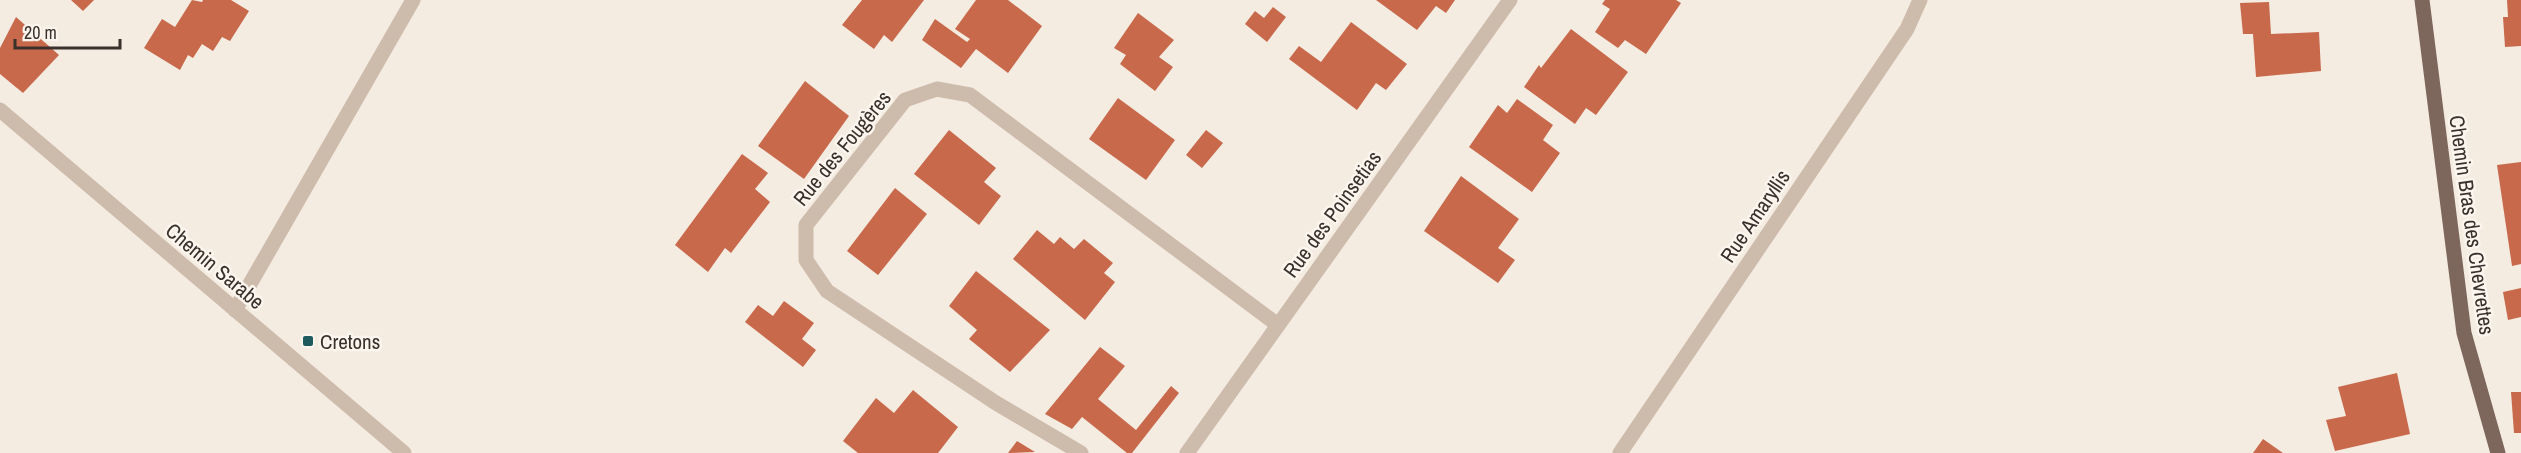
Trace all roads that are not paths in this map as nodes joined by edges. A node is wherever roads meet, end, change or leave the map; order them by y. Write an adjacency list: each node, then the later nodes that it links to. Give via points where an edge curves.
1 (413, 0): 6 (street)
2 (1510, 0): 7 (street, Rue des Poinsetias)
3 (1920, 0): 11 (street, Rue Amaryllis, via 1907,28)
4 (2422, 0): 12 (main road, Chemin Bras des Chevrettes, via 2464,333)
5 (0, 110): 6 (street, Chemin Sarabe)
6 (235, 310): 8 (street, Chemin Sarabe)
7 (1278, 325): 9 (street, Rue des Fougères, via 970,95 937,89 905,100 806,225 806,260 827,291 996,403); 10 (street, Rue des Poinsetias)
8 (404, 453)
9 (1081, 453)
10 (1187, 453)
11 (1620, 453)
12 (2498, 453)

